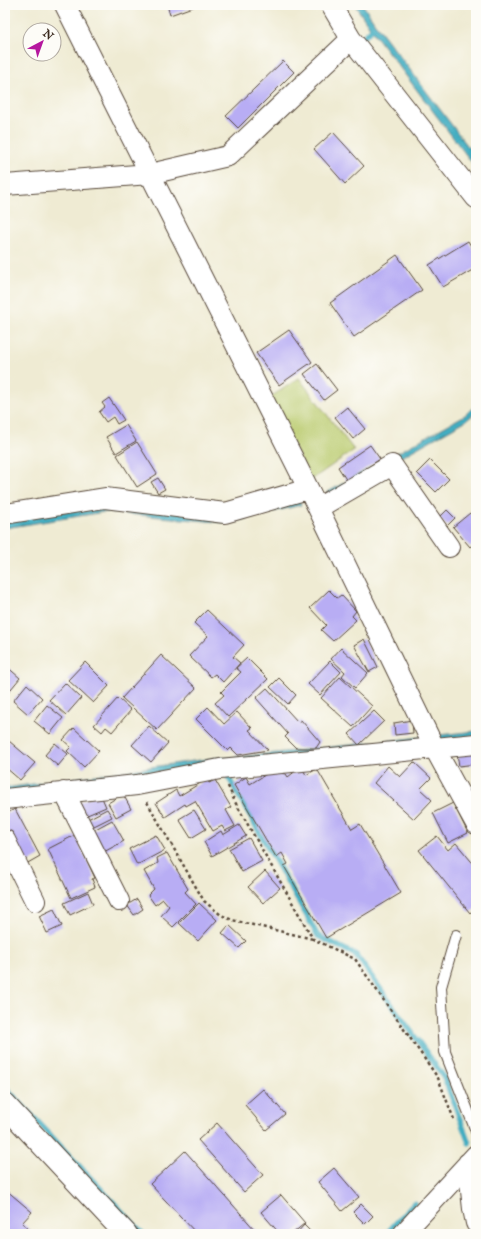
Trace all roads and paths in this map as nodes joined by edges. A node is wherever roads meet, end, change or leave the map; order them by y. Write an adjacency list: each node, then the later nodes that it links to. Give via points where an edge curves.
1 (65, 5): 4 (street)
2 (331, 5): 3 (street)
3 (351, 39): 4 (street, via 228,156); 6 (street)
4 (150, 174): 5 (street); 7 (street)
5 (5, 185)
6 (476, 198)
7 (308, 489): 8 (street); 9 (street, via 225,513 105,498)
8 (318, 508): 10 (street, via 392,465); 12 (street)
9 (5, 514)
10 (448, 547)
11 (476, 744): 12 (street)
12 (435, 749): 13 (street); 17 (street)
13 (220, 769): 14 (street); 22 (path, via 235,802)
14 (137, 785): 15 (street); 22 (path, via 204,901 221,915 232,920)
15 (64, 792): 16 (street); 20 (street)
16 (5, 799)
17 (476, 824)
18 (5, 840): 19 (street)
19 (35, 901)
20 (119, 901)
21 (456, 935): 25 (lane, via 442,987 445,1052)
22 (313, 939): 24 (path, via 355,959 438,1078)
23 (5, 1105): 28 (street)
24 (457, 1126)
25 (476, 1131)
26 (472, 1159): 27 (street, via 473,1209); 29 (street)
27 (476, 1223)
28 (126, 1234)
29 (403, 1234)

